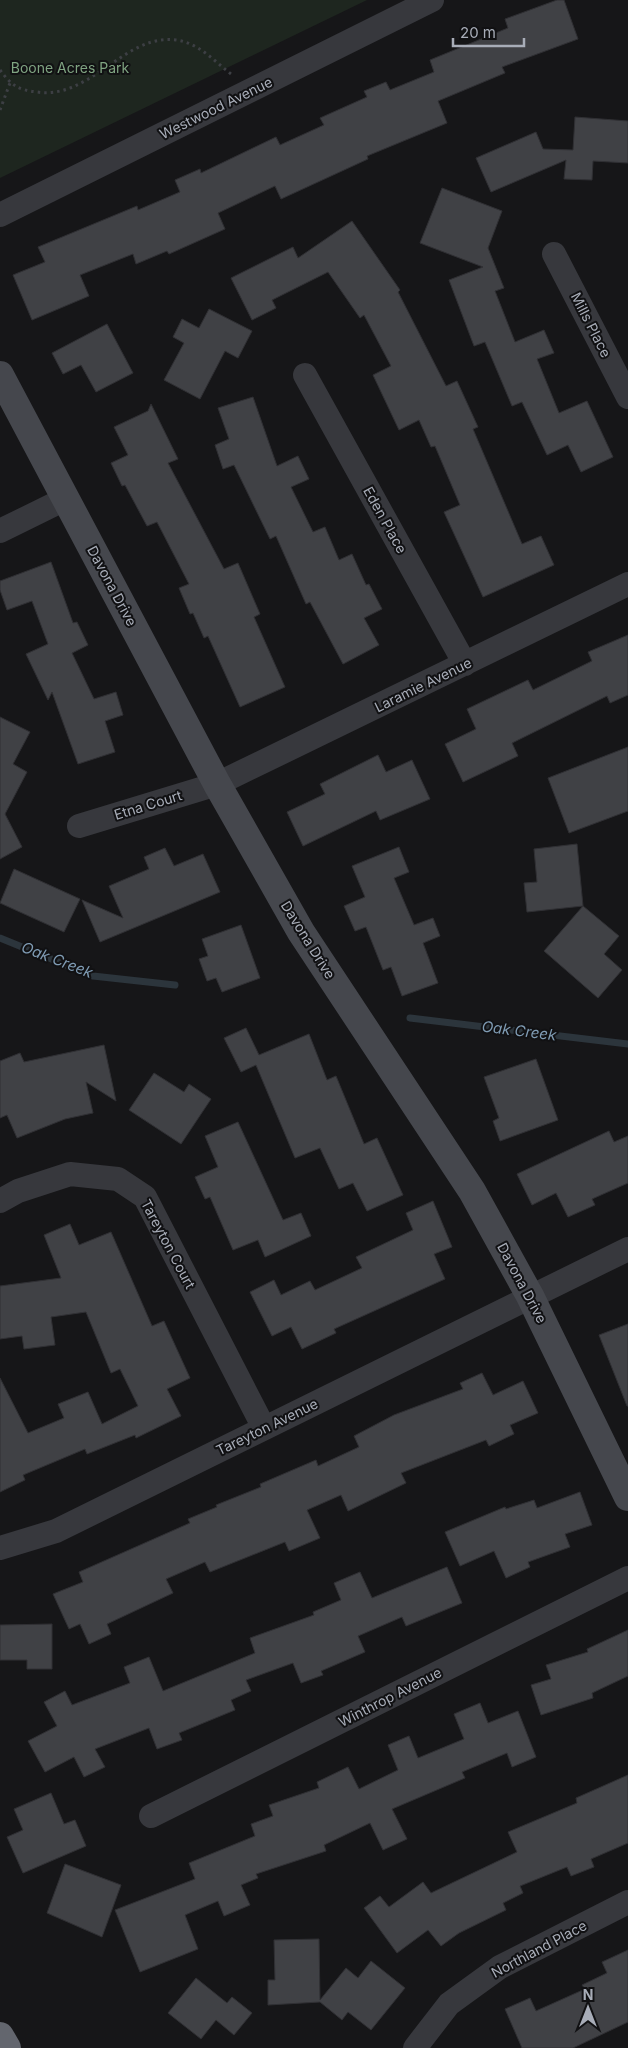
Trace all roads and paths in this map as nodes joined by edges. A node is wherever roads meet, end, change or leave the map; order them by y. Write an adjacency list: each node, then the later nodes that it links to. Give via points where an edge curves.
1 (432, 0): 4 (street, Westwood Avenue)
2 (0, 70): 3 (path)
3 (10, 84): 4 (path, via 23,91 61,92 75,87 148,43 174,40 197,46); 5 (path)
4 (250, 91): 6 (street, Westwood Avenue)
5 (0, 110)
6 (0, 215)
7 (554, 254): 10 (street, Mills Place)
8 (0, 375): 11 (street, Davona Drive)
9 (305, 375): 14 (street, Eden Place)
10 (628, 396)
11 (65, 499): 12 (street); 15 (street, Davona Drive)
12 (0, 531)
13 (628, 584): 14 (street, Laramie Avenue)
14 (465, 664): 15 (street, Laramie Avenue)
15 (217, 784): 16 (street, Etna Court); 19 (street, Davona Drive, via 301,932 472,1191)
16 (79, 826)
17 (0, 1201): 20 (street, Tareyton Court, via 18,1191 70,1174 118,1179 145,1197)
18 (628, 1249): 19 (street, Tareyton Avenue)
19 (530, 1296): 20 (street, Tareyton Avenue); 21 (street, Davona Drive)
20 (264, 1428): 22 (street, Tareyton Avenue, via 56,1531)
21 (628, 1497)
22 (0, 1548)
23 (628, 1578): 24 (street, Winthrop Avenue)
24 (151, 1816)
25 (628, 1902): 28 (street, Northland Place, via 500,1967 450,2004)
26 (0, 2036): 27 (highway)
27 (7, 2048)
28 (415, 2048)

